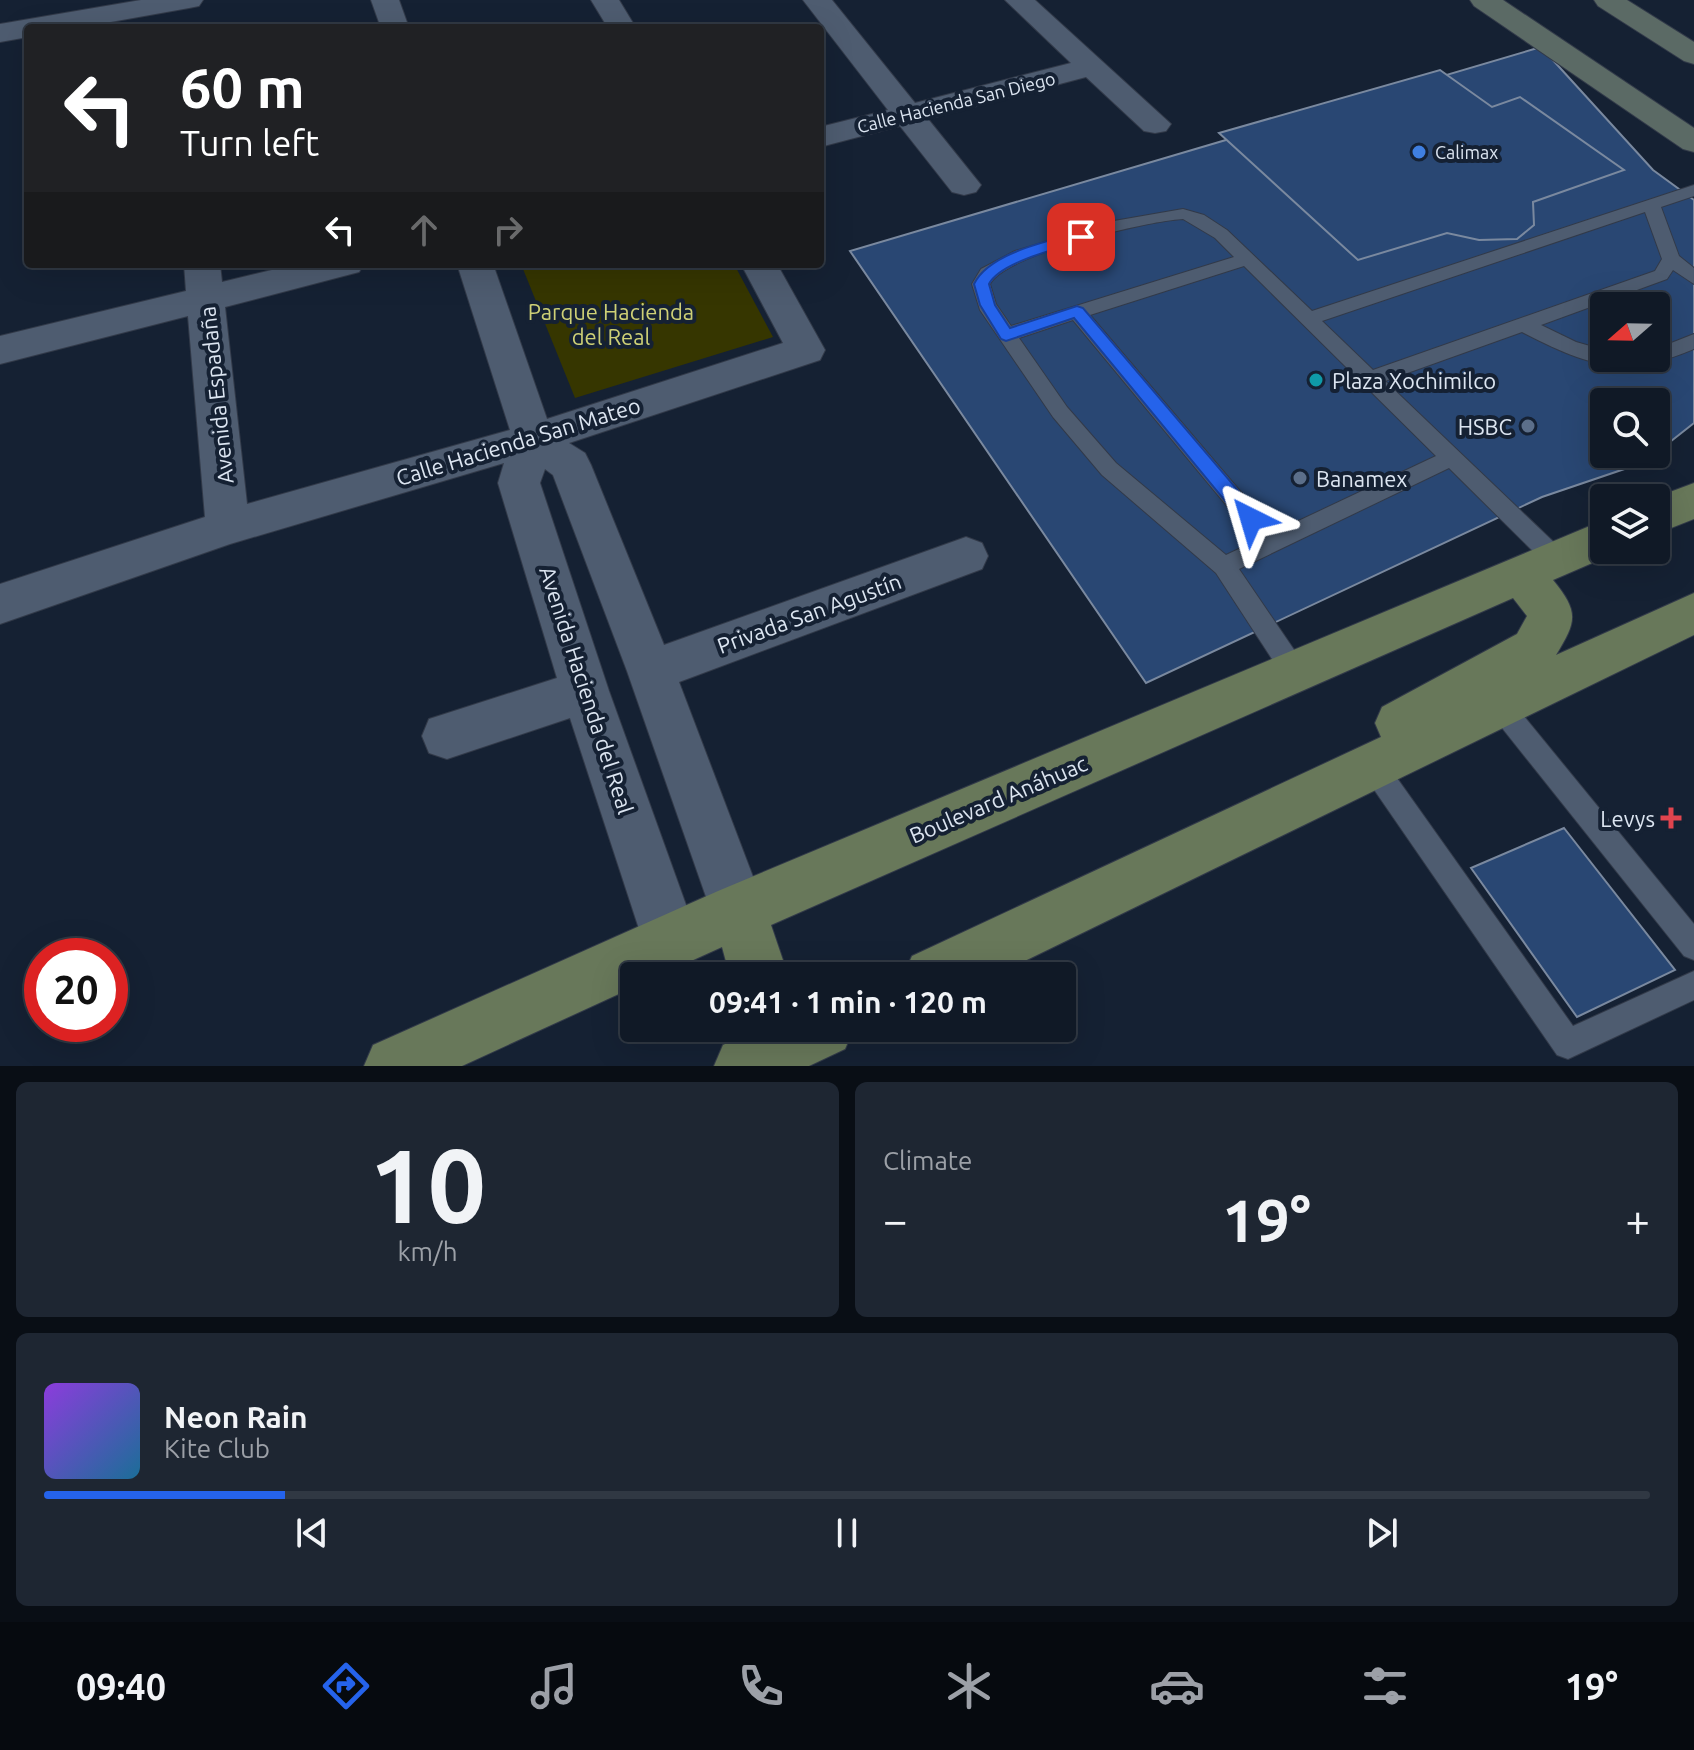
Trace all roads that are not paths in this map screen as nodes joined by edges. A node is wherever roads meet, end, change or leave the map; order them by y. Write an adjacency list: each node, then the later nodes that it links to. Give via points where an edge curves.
1 (385, 0): 9 (street)
2 (605, 0): 10 (street)
3 (817, 0): 15 (street)
4 (1019, 0): 14 (street)
5 (1484, 0): 18 (main road)
6 (1608, 0): 13 (main road)
7 (177, 11): 8 (street)
8 (72, 24)
9 (394, 24)
10 (620, 24)
11 (24, 30): 12 (street)
12 (0, 33)
13 (1694, 55)
14 (1091, 67): 15 (street, Calle Hacienda San Diego); 16 (street)
15 (909, 113): 17 (street, Calle Hacienda San Diego); 19 (street)
16 (1155, 124)
17 (824, 136)
18 (1694, 142)
19 (964, 185)
20 (1693, 187): 21 (lane)
21 (1651, 204): 23 (lane); 30 (lane)
22 (1247, 259): 29 (lane); 30 (lane); 32 (lane, via 1200,219 1182,213 1130,222 1032,251 987,273 981,284)
23 (1671, 259): 27 (lane); 31 (lane, via 1661,275)
24 (314, 268): 28 (street)
25 (476, 268): 38 (street)
26 (761, 268): 38 (street, Calle Hacienda San Mateo, via 806,350)
27 (1694, 278)
28 (204, 282): 34 (street); 42 (street, Avenida Espadaña)
29 (1077, 312): 32 (lane); 43 (lane)
30 (1308, 319): 37 (lane)
31 (1523, 324): 36 (lane); 37 (lane)
32 (1006, 335): 46 (lane, via 1060,412 1109,469)
33 (1694, 341): 35 (lane)
34 (0, 350)
35 (1670, 351)
36 (1590, 357)
37 (1369, 379): 39 (lane)
38 (533, 439): 42 (street, Calle Hacienda San Mateo); 50 (street, via 570,465); 52 (street, Avenida Hacienda del Real, via 519,483)
39 (1451, 458): 43 (lane); 47 (lane)
40 (1694, 500): 41 (main road)
41 (1670, 510)
42 (228, 527): 48 (street, Calle Hacienda San Mateo)
43 (1272, 544): 46 (lane)
44 (1590, 544): 47 (main road, Boulevard Anáhuac)
45 (966, 556): 50 (street, Privada San Agustín)
46 (1224, 566): 51 (lane)
47 (1538, 566): 51 (main road, Boulevard Anáhuac); 56 (main road, via 1550,624 1534,649 1234,815)
48 (0, 604)
49 (1694, 613): 53 (main road)
50 (651, 671): 57 (street)
51 (1294, 671): 57 (main road, Boulevard Anáhuac)
52 (585, 691): 54 (street); 58 (street, Avenida Hacienda del Real)
53 (1500, 706): 55 (main road); 59 (lane)
54 (447, 736)
55 (1373, 766): 56 (main road); 62 (lane, via 1568,1044)
56 (1177, 859): 61 (main road)
57 (738, 911): 58 (main road, Boulevard Anáhuac); 60 (main road)
58 (671, 941): 65 (main road, Boulevard Anáhuac)
59 (1694, 946)
60 (755, 962)
61 (961, 962)
62 (1694, 985)
63 (737, 1042): 66 (main road)
64 (795, 1042): 67 (main road)
65 (394, 1066)
66 (723, 1066)
67 (744, 1066)

